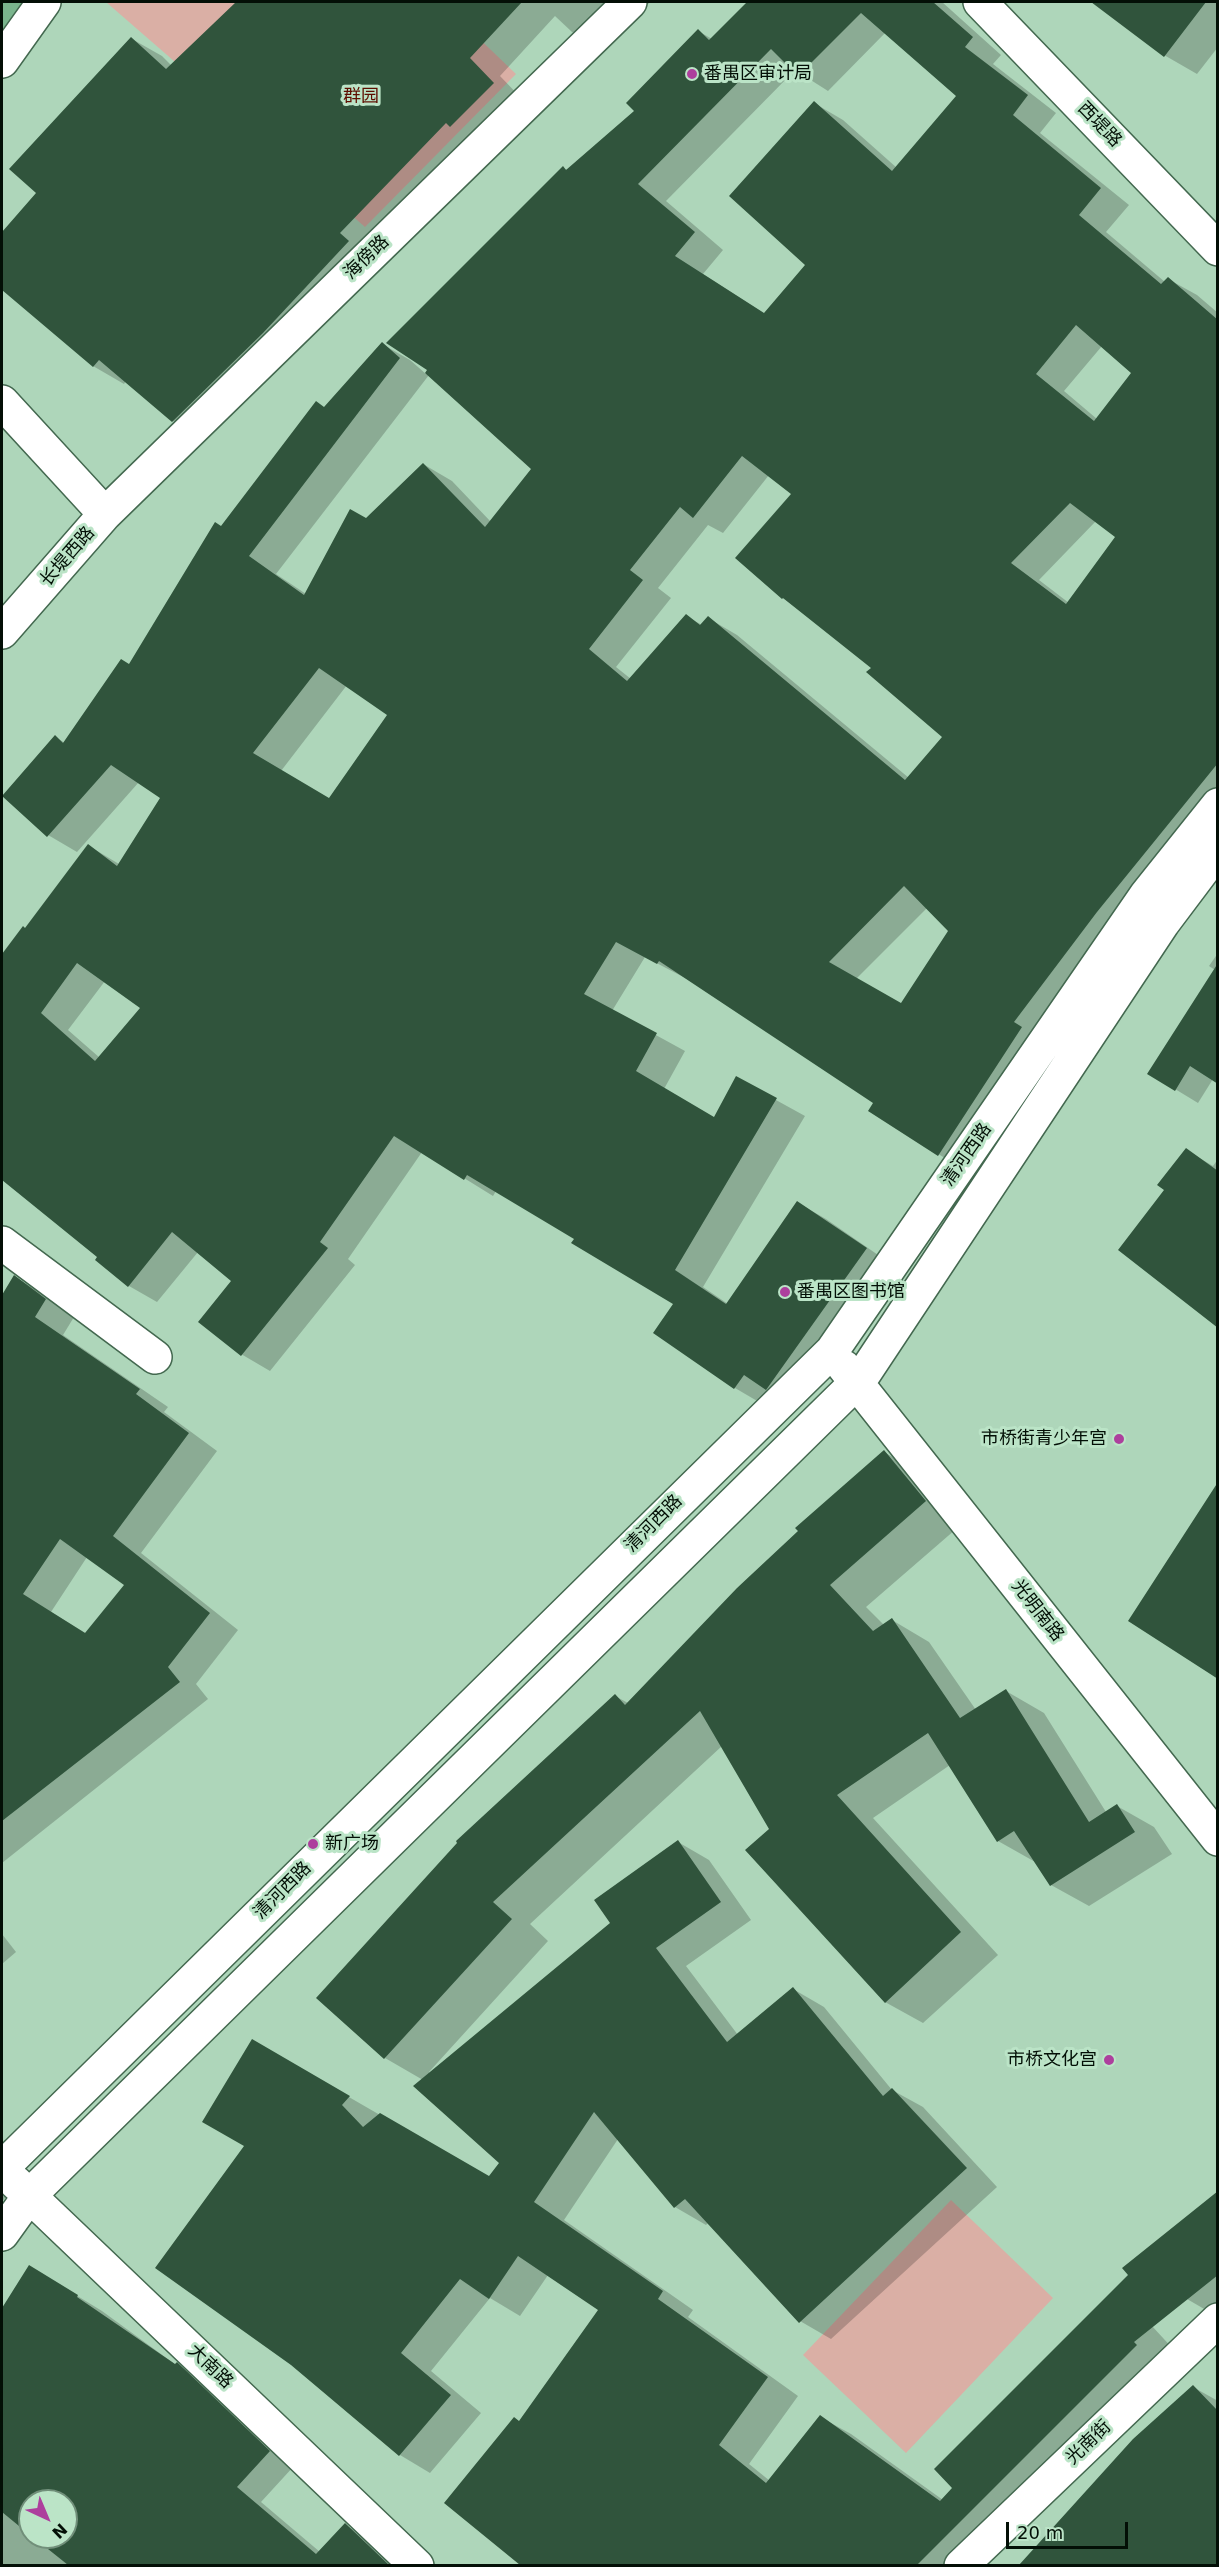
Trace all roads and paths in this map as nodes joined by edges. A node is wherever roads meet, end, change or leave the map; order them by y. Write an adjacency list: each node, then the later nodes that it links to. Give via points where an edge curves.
1 (44, 2): 4 (street)
2 (630, 2): 7 (street, 海傍路)
3 (980, 2): 5 (street, 西堤路)
4 (2, 61)
5 (1218, 249)
6 (2, 402): 7 (street, 长堤西路)
7 (105, 514): 8 (street, 长堤西路)
8 (2, 632)
9 (1218, 806): 12 (street, 清河西路, via 1146,895)
10 (1218, 850): 14 (street, 清河西路, via 1163,923)
11 (2, 1243): 13 (street)
12 (832, 1351): 14 (street, 光明南路); 16 (street, 清河西路)
13 (155, 1357)
14 (856, 1384): 15 (street, 光明南路); 17 (street, 清河西路)
15 (1218, 1839)
16 (2, 2169): 17 (street, 大南路)
17 (30, 2195): 18 (street, 清河西路); 20 (street, 大南路)
18 (2, 2234)
19 (1218, 2320): 21 (street, 光南街)
20 (417, 2565)
21 (961, 2565)

